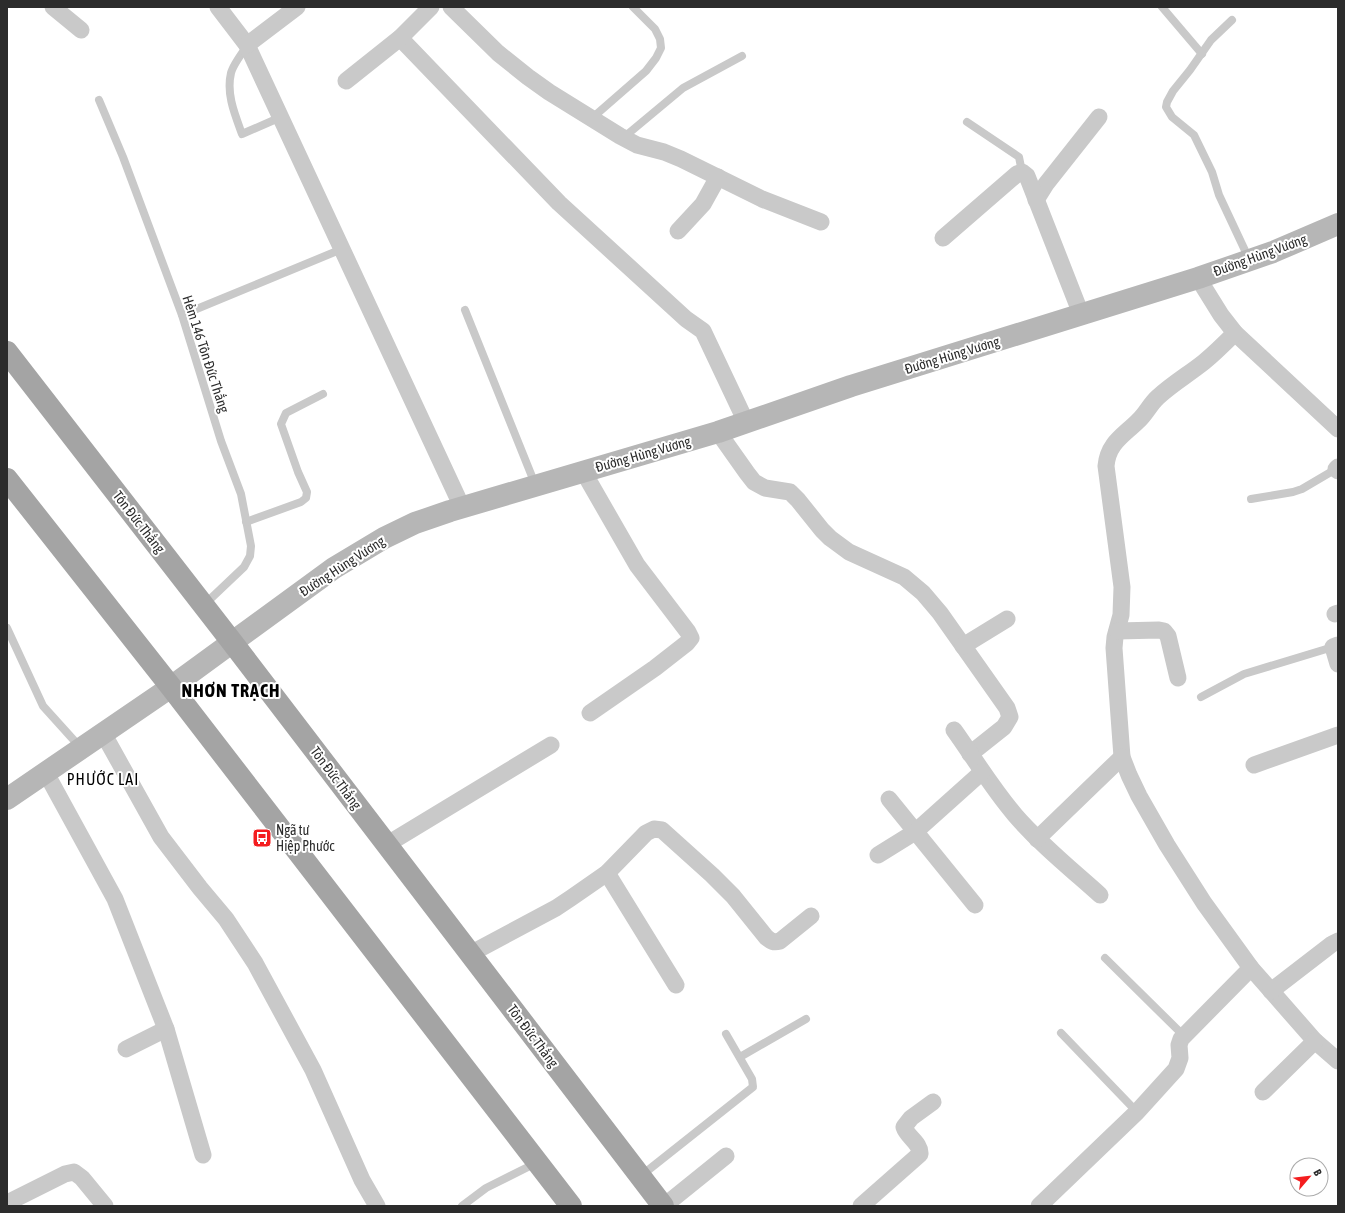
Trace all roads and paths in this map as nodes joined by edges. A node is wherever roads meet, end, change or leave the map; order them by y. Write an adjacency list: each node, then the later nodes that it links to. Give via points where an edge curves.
1 (53, 7): 9 (street)
2 (218, 7): 11 (street)
3 (298, 7): 11 (street)
4 (431, 7): 10 (street)
5 (451, 7): 17 (street, via 498,53 528,77)
6 (633, 7): 17 (lane, via 655,29 661,48 646,71)
7 (1162, 7): 12 (lane)
8 (1232, 20): 12 (lane, via 1211,40)
9 (81, 30)
10 (400, 38): 14 (street); 37 (street, via 559,203 686,319 703,331)
11 (247, 45): 18 (street); 18 (lane, via 231,72 230,92 242,134)
12 (1202, 54): 29 (lane, via 1173,91 1166,107 1172,117 1194,135)
13 (742, 56): 20 (lane, via 683,88)
14 (346, 81)
15 (99, 100): 33 (lane, Hẻm 146 Tôn Đức Thắng)
16 (1099, 117): 23 (street)
17 (591, 118): 20 (street)
18 (274, 120): 28 (street)
19 (967, 122): 21 (lane, via 1018,156)
20 (624, 138): 22 (street, via 637,145 670,154)
21 (1022, 172): 23 (street, via 1027,176); 27 (street)
22 (718, 177): 24 (street, via 762,199); 26 (street, via 703,204)
23 (1036, 200): 32 (street)
24 (821, 222)
25 (1338, 224): 29 (street, Đường Hùng Vương)
26 (678, 231)
27 (943, 238)
28 (342, 249): 33 (lane); 45 (street)
29 (1249, 260): 30 (street, Đường Hùng Vương)
30 (1198, 278): 32 (street, Đường Hùng Vương); 34 (street)
31 (465, 310): 43 (lane)
32 (1081, 314): 37 (street, Đường Hùng Vương, via 851,386)
33 (182, 315): 46 (lane, Hẻm 146 Tôn Đức Thắng, via 221,442 241,494)
34 (1235, 333): 38 (street); 50 (street, via 1204,362 1158,397 1139,420 1121,435 1106,457 1122,587 1121,615)
35 (7, 352): 47 (main road, Tôn Đức Thắng)
36 (323, 394): 46 (lane, via 286,413 281,424 307,492 306,498)
37 (746, 422): 39 (street, Đường Hùng Vương)
38 (1338, 429)
39 (718, 432): 41 (street, Đường Hùng Vương); 52 (street, via 754,482 765,488 790,492 830,538 849,552 904,577 940,613)
40 (1337, 469): 44 (lane, via 1302,489)
41 (583, 471): 43 (street, Đường Hùng Vương); 58 (street, via 637,565 691,638 655,668)
42 (7, 479): 56 (main road)
43 (536, 485): 45 (street, Đường Hùng Vương)
44 (1251, 499)
45 (462, 507): 51 (street, Đường Hùng Vương, via 415,523 384,538 334,568)
46 (246, 522): 47 (lane, Hẻm 146 Tôn Đức Thắng, via 251,546 250,556 244,566)
47 (204, 605): 51 (main road, Tôn Đức Thắng)
48 (1007, 619): 52 (street)
49 (7, 628): 63 (lane, via 43,706)
50 (1117, 631): 55 (street, via 1164,631 1168,636); 65 (street, via 1114,648)
51 (232, 642): 56 (street, Đường Hùng Vương); 73 (main road, Tôn Đức Thắng)
52 (963, 646): 64 (street, via 1007,708 1010,717 1004,727)
53 (1335, 646): 54 (street); 57 (lane, via 1244,674)
54 (1338, 664)
55 (1178, 678)
56 (171, 687): 60 (street, Đường Hùng Vương); 99 (main road)
57 (1201, 697)
58 (590, 713)
59 (954, 730): 64 (street)
60 (103, 733): 63 (street, Đường Hùng Vương); 104 (street, via 161,837 226,919 255,963 313,1070 362,1180)
61 (1338, 736): 66 (street)
62 (551, 745): 73 (street)
63 (82, 748): 68 (street, Đường Hùng Vương)
64 (970, 754): 67 (street)
65 (1122, 757): 72 (street); 82 (street, via 1136,790 1167,845 1204,903)
66 (1254, 765)
67 (982, 772): 71 (street); 72 (street)
68 (46, 773): 69 (street, Đường Hùng Vương); 86 (street, via 116,898)
69 (7, 799)
70 (889, 799): 71 (street)
71 (915, 832): 74 (street); 77 (street)
72 (1037, 839): 76 (street)
73 (386, 845): 80 (main road, Tôn Đức Thắng)
74 (878, 855)
75 (607, 872): 78 (street, via 646,833 654,829 662,830 733,896 771,941 780,941); 80 (street, via 556,908); 83 (street)
76 (1100, 895)
77 (975, 905)
78 (811, 916)
79 (1338, 941): 84 (street)
80 (470, 954): 100 (main road, Tôn Đức Thắng)
81 (1105, 958): 89 (lane)
82 (1251, 968): 84 (street); 89 (street)
83 (676, 985)
84 (1271, 991): 90 (street)
85 (806, 1019): 92 (lane)
86 (166, 1029): 91 (street); 97 (street)
87 (1061, 1033): 96 (lane)
88 (726, 1034): 92 (lane)
89 (1184, 1036): 96 (street, via 1179,1045 1180,1058 1176,1068)
90 (1315, 1041): 93 (street); 94 (street)
91 (126, 1049)
92 (740, 1057): 100 (lane, via 754,1087)
93 (1338, 1061)
94 (1263, 1092)
95 (933, 1102): 108 (street, via 910,1118 904,1127 918,1146 920,1154)
96 (1137, 1112): 102 (street)
97 (202, 1155)
98 (726, 1156): 107 (street)
99 (536, 1163): 105 (lane, via 486,1188); 106 (main road)
100 (640, 1177): 107 (main road, Tôn Đức Thắng)
101 (7, 1203): 103 (street, via 74,1172)
102 (1044, 1204)
103 (105, 1206)
104 (377, 1206)
105 (462, 1206)
106 (571, 1206)
107 (664, 1206)
108 (860, 1206)

